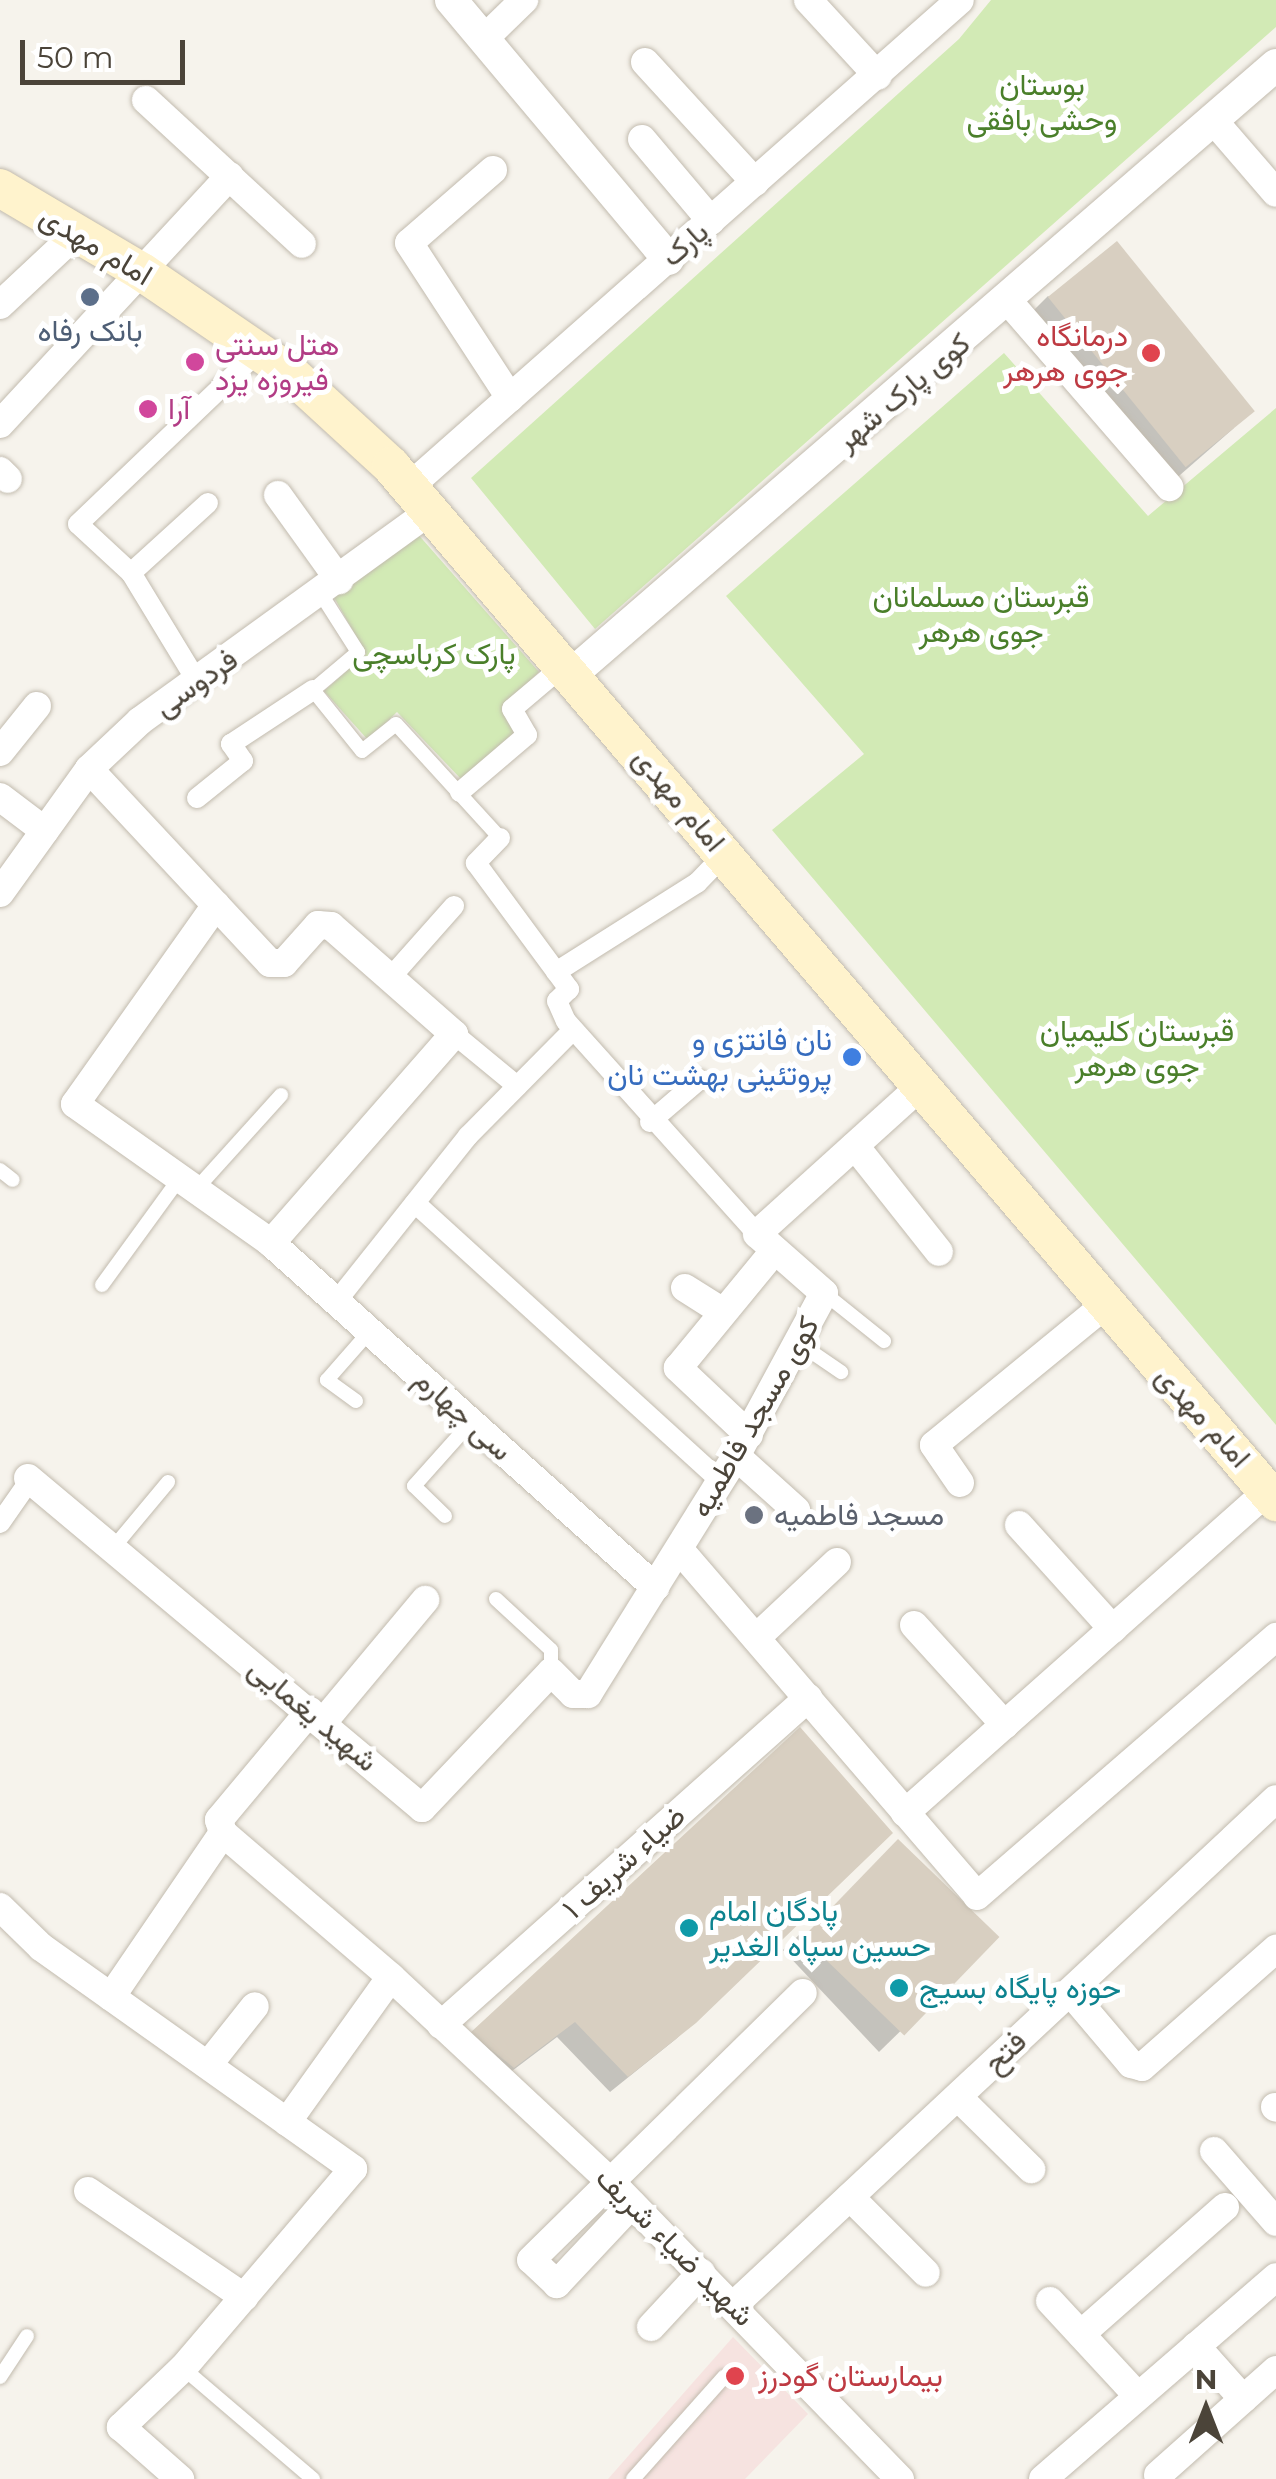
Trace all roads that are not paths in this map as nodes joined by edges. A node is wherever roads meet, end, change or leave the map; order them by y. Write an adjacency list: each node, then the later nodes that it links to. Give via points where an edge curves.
1 (451, 0): 5 (street)
2 (524, 0): 5 (street)
3 (960, 0): 8 (street, پارک)
4 (820, 4): 8 (street)
5 (486, 36): 20 (street)
6 (645, 62): 14 (street)
7 (1276, 65): 10 (street, کوی پارک شهر)
8 (878, 76): 14 (street, پارک)
9 (146, 100): 13 (street)
10 (1213, 120): 16 (street); 22 (street, کوی پارک شهر)
11 (642, 139): 17 (street)
12 (494, 170): 25 (street, via 409,243)
13 (230, 176): 19 (street); 21 (street)
14 (755, 182): 17 (street, پارک)
15 (0, 188): 18 (main road, امام مهدی)
16 (1276, 193)
17 (712, 221): 20 (street, پارک)
18 (76, 233): 21 (main road, امام مهدی); 23 (street)
19 (302, 244)
20 (668, 259): 25 (street, پارک)
21 (142, 272): 24 (main road, امام مهدی); 26 (street)
22 (1008, 302): 27 (street); 33 (street, کوی پارک شهر)
23 (0, 304)
24 (258, 352): 29 (main road, امام مهدی, via 290,374); 31 (street, via 78,524)
25 (510, 398): 29 (street, پارک)
26 (0, 424)
27 (1170, 487)
28 (278, 494): 32 (street)
29 (420, 499): 32 (street, فردوسی); 33 (main road, امام مهدی)
30 (208, 503): 31 (street)
31 (131, 574): 34 (street)
32 (330, 587): 34 (street, فردوسی); 35 (lane, via 358,652)
33 (568, 669): 39 (street, via 512,709 527,735); 44 (main road, امام مهدی)
34 (198, 683): 38 (street, فردوسی, via 140,722)
35 (314, 690): 39 (lane, via 362,751 396,724); 41 (street, via 231,744 244,761)
36 (37, 706): 37 (street)
37 (0, 752)
38 (90, 768): 42 (street, فردوسی); 46 (street)
39 (460, 792): 43 (lane)
40 (0, 797): 42 (street)
41 (197, 798)
42 (44, 831): 45 (street, فردوسی)
43 (500, 838): 48 (street, via 476,863)
44 (725, 854): 48 (street, via 697,884); 54 (main road, امام مهدی)
45 (0, 892)
46 (216, 905): 49 (street, via 270,962 284,962 324,924); 60 (street, سی چهارم, via 75,1104)
47 (454, 906): 49 (street)
48 (556, 972): 50 (street, via 568,990 557,1001)
49 (391, 977): 51 (street)
50 (569, 1025): 53 (street); 56 (street)
51 (454, 1034): 53 (street); 63 (street)
52 (699, 1080): 56 (street)
53 (517, 1086): 61 (street)
54 (921, 1086): 57 (street); 69 (main road, امام مهدی)
55 (281, 1096): 60 (lane)
56 (650, 1122): 62 (street)
57 (855, 1146): 62 (street); 64 (street)
58 (0, 1170): 59 (lane)
59 (13, 1180)
60 (190, 1181): 63 (street, سی چهارم); 65 (lane)
61 (415, 1203): 68 (street); 79 (street)
62 (765, 1242): 67 (street, کوی مسجد فاطمیه); 70 (street)
63 (271, 1243): 68 (street, سی چهارم)
64 (939, 1252)
65 (102, 1285)
66 (686, 1288): 70 (street)
67 (824, 1293): 72 (lane); 73 (street, کوی مسجد فاطمیه)
68 (336, 1302): 71 (street, سی چهارم)
69 (1104, 1306): 81 (street, via 934,1445); 82 (main road, امام مهدی)
70 (720, 1310): 77 (street, via 678,1372)
71 (370, 1332): 75 (lane, via 327,1380); 76 (street, سی چهارم)
72 (884, 1341)
73 (800, 1344): 74 (lane); 77 (street, کوی مسجد فاطمیه)
74 (840, 1372)
75 (356, 1401)
76 (472, 1422): 84 (lane, via 414,1486); 90 (street, سی چهارم)
77 (742, 1445): 79 (street, کوی مسجد فاطمیه); 83 (street)
78 (29, 1479): 85 (street, شهید یغمایی); 87 (street, شهید یغمایی)
79 (720, 1481): 88 (street, کوی مسجد فاطمیه)
80 (168, 1482): 87 (lane)
81 (960, 1483)
82 (1272, 1496): 94 (street)
83 (796, 1510)
84 (446, 1516)
85 (0, 1522)
86 (1019, 1525): 94 (street)
87 (113, 1548): 99 (street, شهید یغمایی)
88 (680, 1549): 90 (street, کوی مسجد فاطمیه); 96 (street)
89 (837, 1562): 96 (street)
90 (655, 1587): 97 (street, کوی مسجد فاطمیه, via 588,1694 580,1697)
91 (496, 1599): 97 (lane, via 551,1650)
92 (425, 1600): 99 (street)
93 (914, 1625): 100 (street)
94 (1112, 1629): 100 (street)
95 (1276, 1636): 102 (street, via 981,1895)
96 (756, 1638): 98 (street)
97 (550, 1672): 99 (street, شهید یغمایی, via 422,1808)
98 (808, 1698): 102 (street); 111 (street, ضیاء شریف ۱)
99 (317, 1716): 103 (street, via 219,1820)
100 (1004, 1725): 102 (street)
101 (1276, 1799): 107 (street, فتح)
102 (905, 1813)
103 (223, 1833): 106 (street, شهید ضیاء شریف); 109 (street)
104 (0, 1907): 109 (street, via 41,1947)
105 (1276, 1949): 107 (street, via 1142,2067 1132,2064)
106 (391, 1977): 111 (street, شهید ضیاء شریف); 114 (street)
107 (1070, 1992): 113 (street, فتح)
108 (804, 1993): 117 (street)
109 (112, 1997): 112 (street)
110 (255, 2006): 112 (street)
111 (441, 2025): 117 (street, شهید ضیاء شریف)
112 (208, 2065): 114 (street)
113 (958, 2096): 116 (street); 119 (street, فتح)
114 (288, 2122): 126 (street, via 353,2170)
115 (1214, 2151): 122 (street)
116 (1030, 2170)
117 (610, 2181): 120 (street, شهید ضیاء شریف); 120 (street, via 530,2260 557,2284)
118 (88, 2191): 126 (street)
119 (850, 2197): 124 (street); 128 (street, فتح)
120 (632, 2204): 123 (street, شهید ضیاء شریف)
121 (1225, 2207): 130 (street)
122 (1276, 2222)
123 (702, 2273): 128 (street, شهید ضیاء شریف); 129 (street)
124 (926, 2273)
125 (1276, 2277): 132 (street)
126 (244, 2297): 133 (street)
127 (1050, 2301): 130 (street)
128 (734, 2305): 143 (street, شهید ضیاء شریف)
129 (651, 2327)
130 (1080, 2334): 137 (street)
131 (27, 2336): 136 (lane)
132 (1196, 2346): 137 (street); 138 (street)
133 (184, 2368): 140 (street, via 121,2427); 141 (lane)
134 (1276, 2370): 138 (street)
135 (724, 2377): 142 (lane)
136 (0, 2378)
137 (1138, 2396): 144 (street)
138 (1243, 2399): 139 (street)
139 (1158, 2475)
140 (180, 2479)
141 (312, 2479)
142 (632, 2479)
143 (900, 2479)
144 (1043, 2479)

